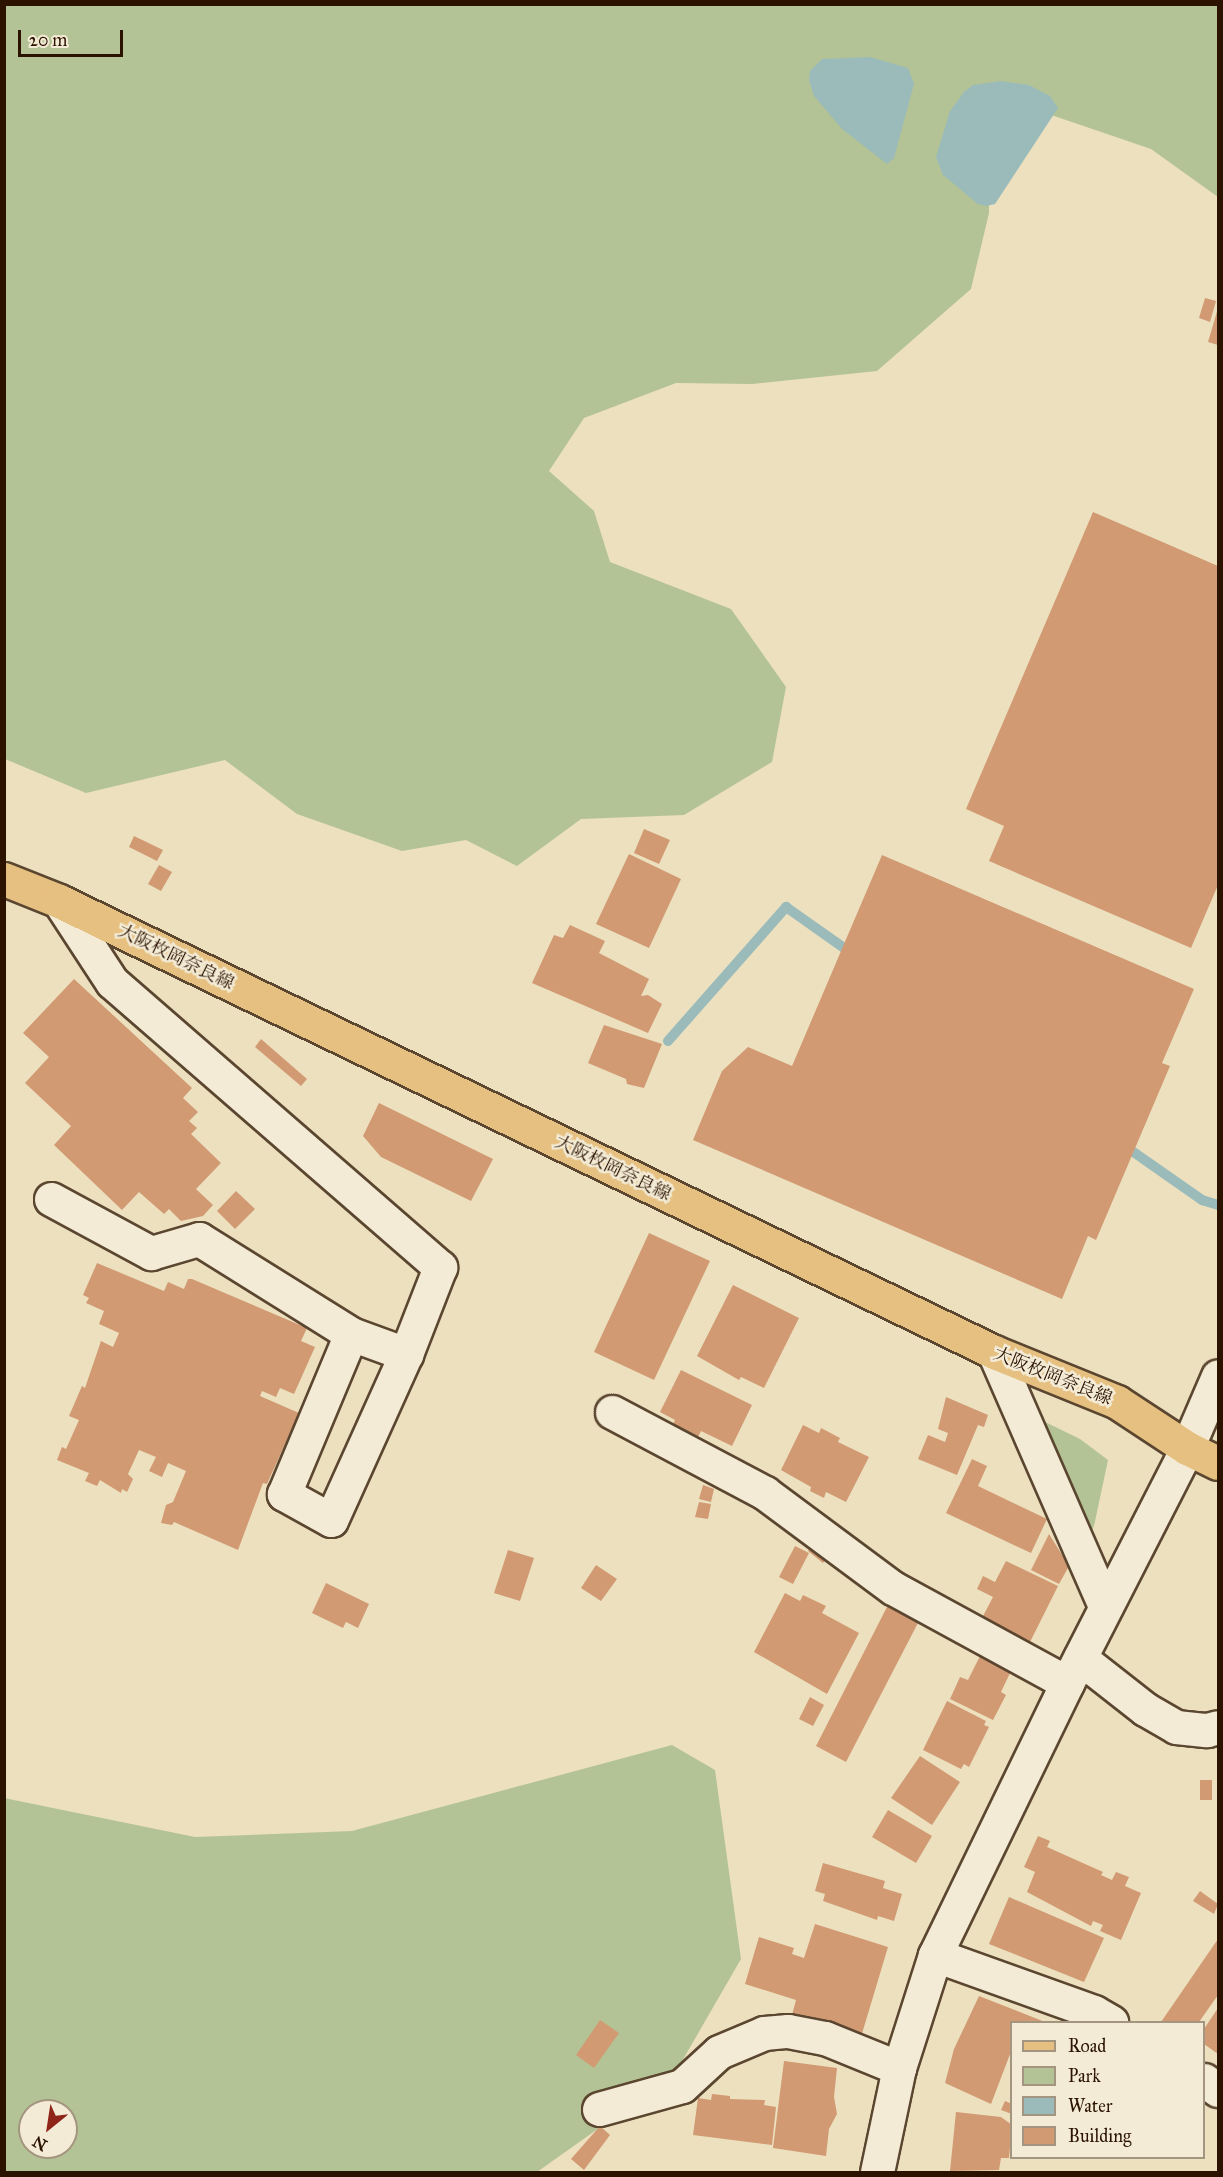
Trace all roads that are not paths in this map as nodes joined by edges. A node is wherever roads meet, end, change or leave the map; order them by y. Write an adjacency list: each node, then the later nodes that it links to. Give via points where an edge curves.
1 (4, 879): 2 (main road, 大阪枚岡奈良線)
2 (59, 901): 5 (main road, 大阪枚岡奈良線); 6 (street, via 112,982 440,1267)
3 (51, 1198): 4 (street, via 151,1253 199,1239)
4 (351, 1334): 6 (street); 6 (street, via 284,1494 331,1520)
5 (994, 1352): 9 (main road, 大阪枚岡奈良線, via 1117,1402); 11 (street)
6 (406, 1354)
7 (1218, 1376): 9 (street)
8 (612, 1412): 12 (street, via 765,1493 893,1588)
9 (1187, 1448): 10 (main road, 大阪枚岡奈良線); 11 (street)
10 (1218, 1463)
11 (1105, 1606): 12 (street)
12 (1073, 1671): 13 (street, via 1176,1727); 14 (street)
13 (1218, 1727)
14 (935, 1956): 15 (street, via 1094,2012); 16 (street)
15 (1109, 2021)
16 (900, 2068): 19 (street, via 825,2038 788,2031 764,2034 719,2052 682,2086); 20 (street)
17 (1205, 2081): 18 (street)
18 (1218, 2090)
19 (599, 2109)
20 (877, 2172)

